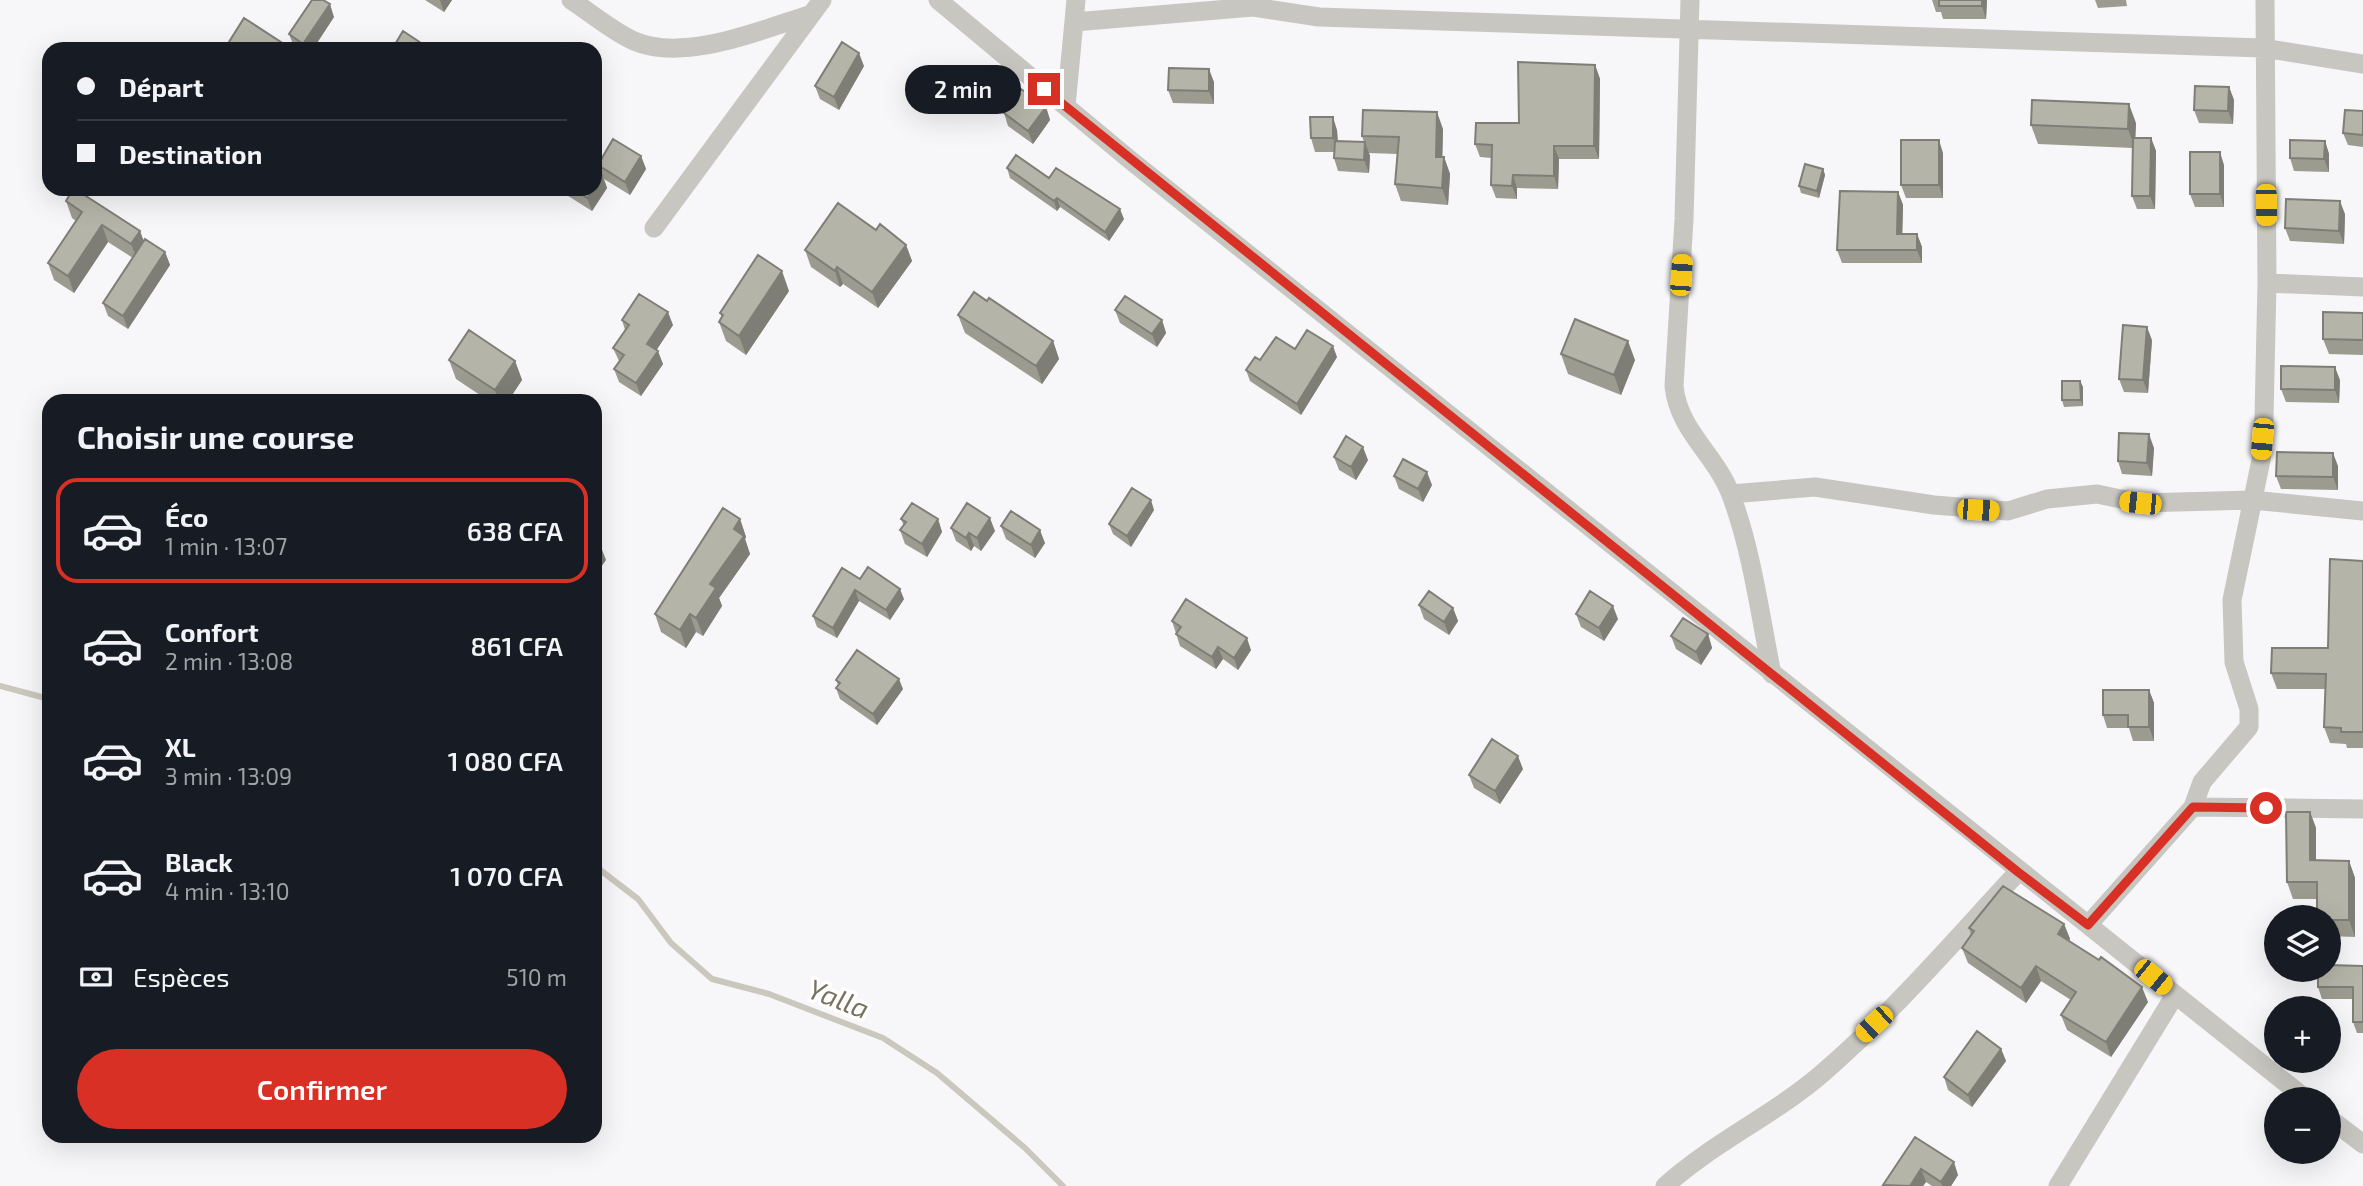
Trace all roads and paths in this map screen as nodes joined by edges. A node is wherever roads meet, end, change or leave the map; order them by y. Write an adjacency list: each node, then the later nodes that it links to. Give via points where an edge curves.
1 (571, 0): 6 (street, via 635,41 669,47 701,46)
2 (938, 0): 11 (street)
3 (1076, 0): 7 (street)
4 (1690, 0): 8 (street)
5 (2264, 0): 9 (street)
6 (817, 7): 12 (street)
7 (1074, 22): 8 (street, via 1253,7 1319,17); 11 (street)
8 (1688, 30): 9 (street); 15 (street, via 1674,386 1684,423 1720,469)
9 (2263, 48): 10 (street); 13 (street)
10 (2363, 64)
11 (1066, 106): 18 (street)
12 (654, 228)
13 (2267, 283): 14 (street); 16 (street, via 2264,417)
14 (2363, 287)
15 (1731, 494): 16 (street, via 1815,487 2008,511 2069,495 2112,496 2140,503); 18 (street)
16 (2252, 500): 17 (street); 19 (street, via 2232,600 2234,662 2249,709 2249,727 2202,782)
17 (2363, 511)
18 (1772, 674): 21 (street)
19 (2193, 807): 20 (street); 22 (street)
20 (2363, 809)
21 (2018, 872): 22 (street); 27 (street, via 1908,993 1824,1072 1701,1154)
22 (2088, 925): 23 (street)
23 (2175, 995): 24 (street); 28 (street)
24 (2291, 1087)
25 (2341, 1127): 26 (street)
26 (2363, 1144)
27 (1664, 1186)
28 (2058, 1186)

